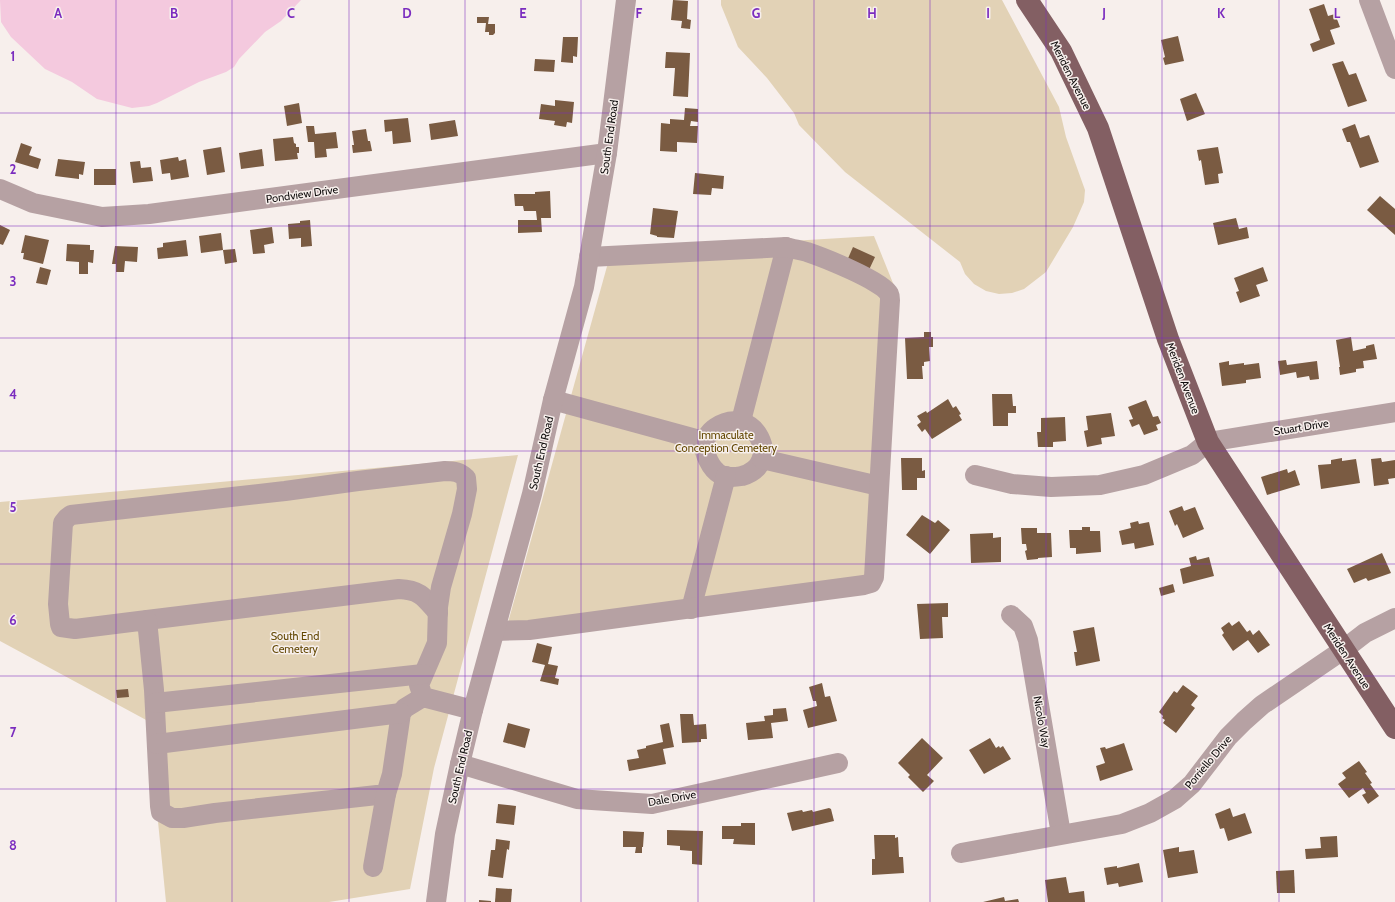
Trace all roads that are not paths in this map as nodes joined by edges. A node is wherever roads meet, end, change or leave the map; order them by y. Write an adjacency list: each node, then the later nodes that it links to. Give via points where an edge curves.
1 (626, 0): 5 (street, South End Road)
2 (1027, 0): 13 (main road, Meriden Avenue, via 1061,51 1098,128 1168,338)
3 (1369, 0): 4 (street)
4 (1395, 69)
5 (607, 153): 6 (street, Pondview Drive, via 157,213 102,217 33,203); 8 (street, South End Road)
6 (0, 189)
7 (786, 247): 8 (street); 11 (street); 17 (street, via 824,258 869,279 889,293 888,354)
8 (589, 257): 9 (street, South End Road, via 584,287)
9 (553, 400): 12 (street); 25 (street, South End Road, via 532,494)
10 (1395, 412): 13 (street, Stuart Drive)
11 (741, 421): 12 (street, via 730,421 716,427); 14 (street, via 750,425 759,436)
12 (703, 441): 16 (street, via 712,465)
13 (1208, 442): 15 (street, via 1192,455 1144,475 1100,485 1051,487 1012,484); 26 (main road, Meriden Avenue)
14 (762, 459): 16 (street, via 750,473 738,477); 17 (street)
15 (975, 475)
16 (726, 476): 20 (street)
17 (879, 486): 20 (street, via 874,577 871,583)
18 (443, 580): 19 (street, via 430,587); 21 (street); 24 (street, via 467,489 466,478 462,473 455,471 71,515 67,518 62,530 58,604 61,627 75,629)
19 (410, 590): 21 (street, via 425,597); 24 (street, via 399,589)
20 (691, 609): 25 (street, via 529,630)
21 (438, 613): 27 (street, via 437,642)
22 (1011, 615): 36 (street, Nicolo Way, via 1022,626 1028,640)
23 (1395, 618): 26 (street, Porriello Drive, via 1365,633)
24 (147, 620): 28 (street)
25 (495, 631): 29 (street, South End Road)
26 (1343, 650): 31 (main road, Meriden Avenue); 36 (street, Porriello Drive, via 1244,720 1192,784 1175,800 1122,824)
27 (421, 685): 28 (street, via 399,677); 29 (street); 30 (street)
28 (155, 703): 32 (street)
29 (473, 710): 34 (street, South End Road)
30 (400, 713): 32 (street); 35 (street, via 392,774)
31 (1395, 728)
32 (157, 744): 35 (street, via 160,810 172,818)
33 (838, 763): 34 (street, Dale Drive, via 652,804 577,799)
34 (460, 764): 39 (street, South End Road, via 445,834)
35 (386, 794): 38 (street)
36 (1061, 834): 37 (street, Porriello Drive)
37 (960, 853)
38 (373, 867)
39 (436, 902)

